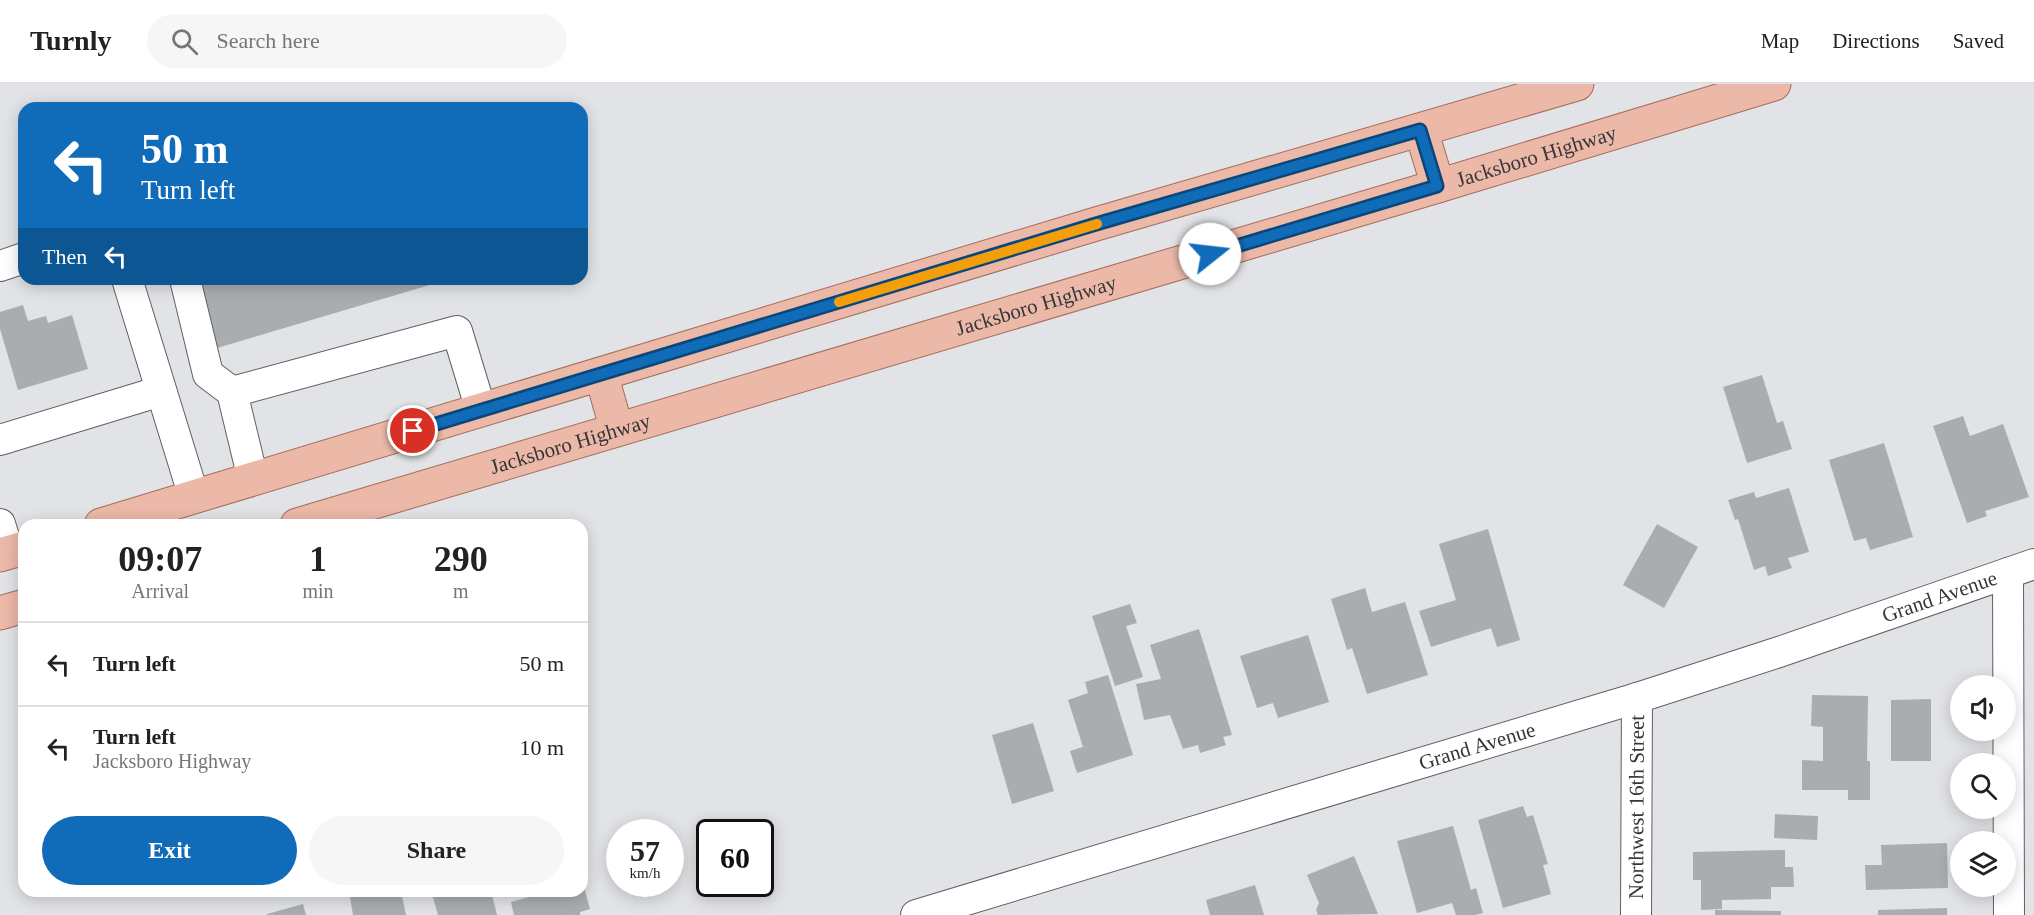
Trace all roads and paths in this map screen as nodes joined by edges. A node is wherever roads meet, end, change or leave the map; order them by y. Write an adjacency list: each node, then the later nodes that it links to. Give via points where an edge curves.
1 (1576, 84): 3 (main road)
2 (1774, 84): 4 (main road, Jacksboro Highway)
3 (1420, 130): 4 (main road); 9 (main road)
4 (1437, 186): 13 (main road, Jacksboro Highway)
5 (18, 260): 6 (street)
6 (0, 266)
7 (129, 285): 10 (street)
8 (186, 285): 11 (street, via 208,374)
9 (601, 374): 12 (main road); 13 (main road)
10 (161, 391): 14 (street); 16 (street)
11 (232, 392): 12 (street, via 457,331); 15 (street)
12 (481, 410): 15 (main road)
13 (617, 430): 18 (main road, Jacksboro Highway)
14 (0, 440)
15 (253, 479): 16 (main road)
16 (194, 497): 17 (main road)
17 (121, 519)
18 (317, 519)
19 (2021, 568): 22 (street, Grand Avenue); 25 (street)
20 (18, 608): 21 (main road)
21 (0, 613)
22 (1637, 698): 23 (street, Grand Avenue); 24 (street, Northwest 16th Street)
23 (916, 915)
24 (1636, 915)
25 (2009, 915)

